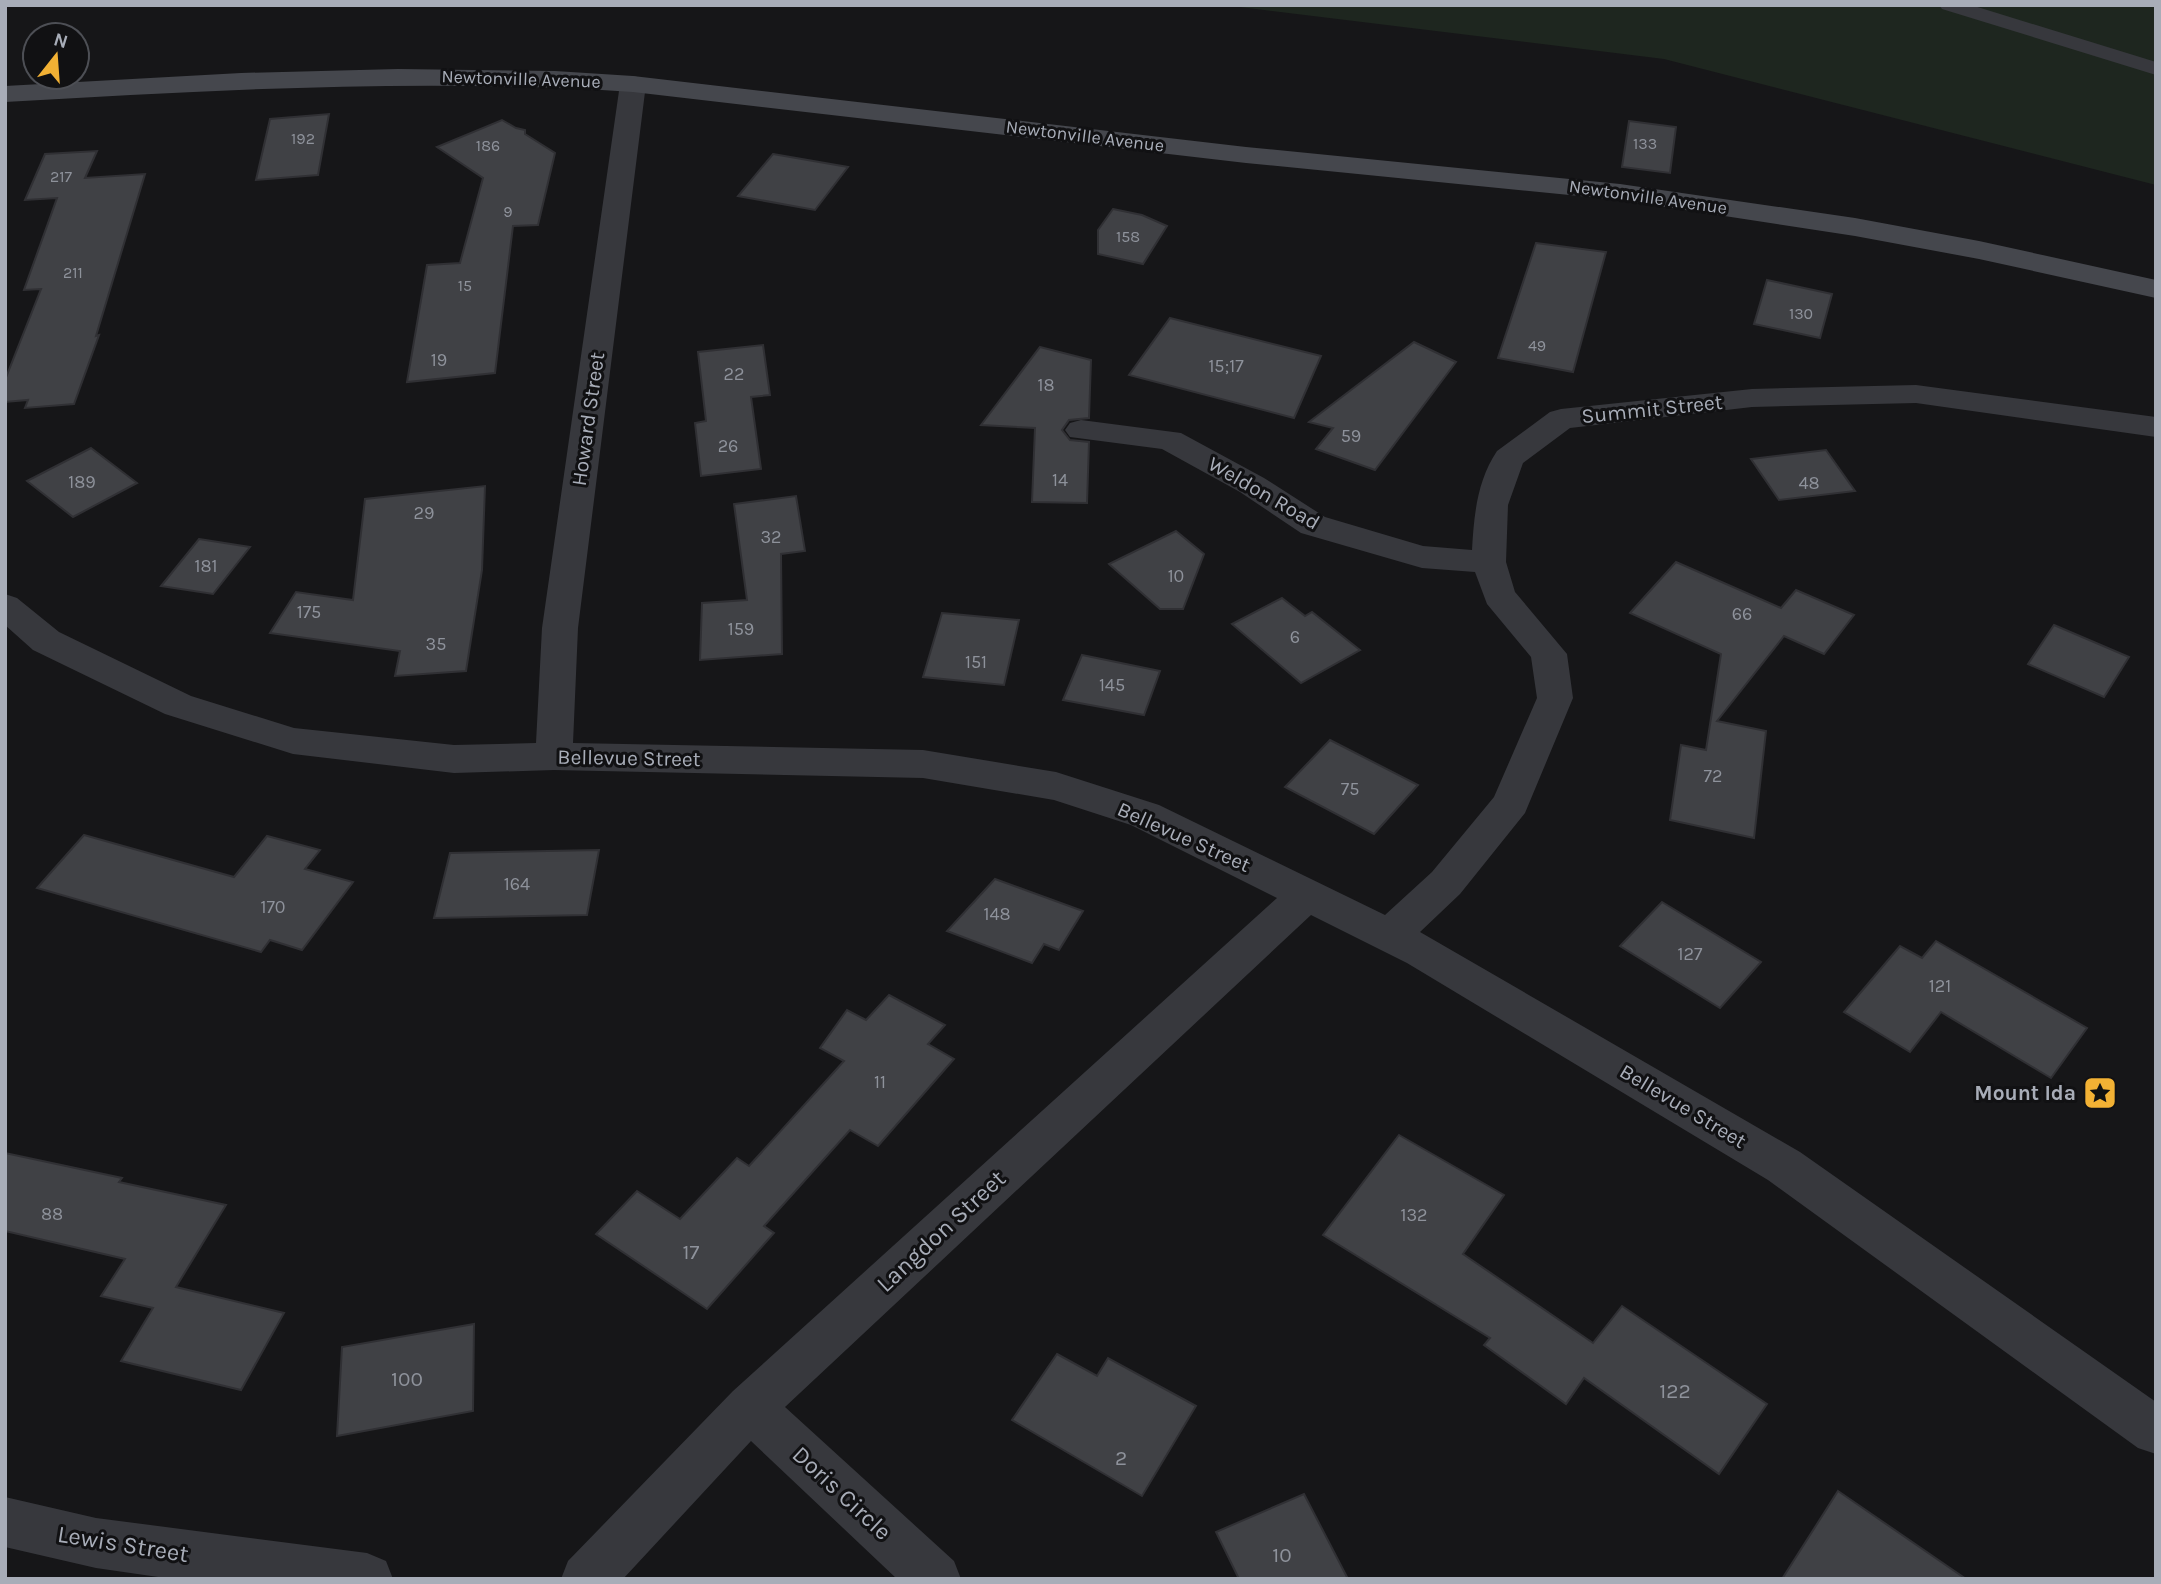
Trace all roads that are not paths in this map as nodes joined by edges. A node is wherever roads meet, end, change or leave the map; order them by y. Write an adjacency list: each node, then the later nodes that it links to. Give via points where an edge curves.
1 (1949, 5): 2 (lane)
2 (2156, 69)
3 (634, 83): 4 (main road, Newtonville Avenue, via 552,76 412,76); 5 (main road, Newtonville Avenue, via 1234,153 1620,192 1855,227); 10 (street, Howard Street, via 560,628)
4 (5, 94)
5 (2156, 289)
6 (2156, 428): 8 (street, Summit Street, via 1916,394 1752,398 1561,419 1508,458 1491,505)
7 (1081, 430): 8 (street, Weldon Road, via 1170,440 1313,525 1422,557)
8 (1489, 562): 12 (street, Summit Street, via 1499,596 1549,654 1555,698 1511,803 1446,883)
9 (5, 606): 10 (street, Bellevue Street, via 46,641 178,705 293,741 454,759)
10 (554, 756): 11 (street, Bellevue Street, via 923,764 1056,786 1145,815)
11 (1307, 895): 12 (street, Bellevue Street); 13 (street, Langdon Street)
12 (1389, 936): 14 (street, Bellevue Street, via 1784,1166)
13 (750, 1407): 17 (street, Langdon Street); 18 (street, Doris Circle)
14 (2156, 1431)
15 (5, 1522): 16 (street, Lewis Street, via 96,1543)
16 (367, 1579)
17 (587, 1579)
18 (935, 1579)

